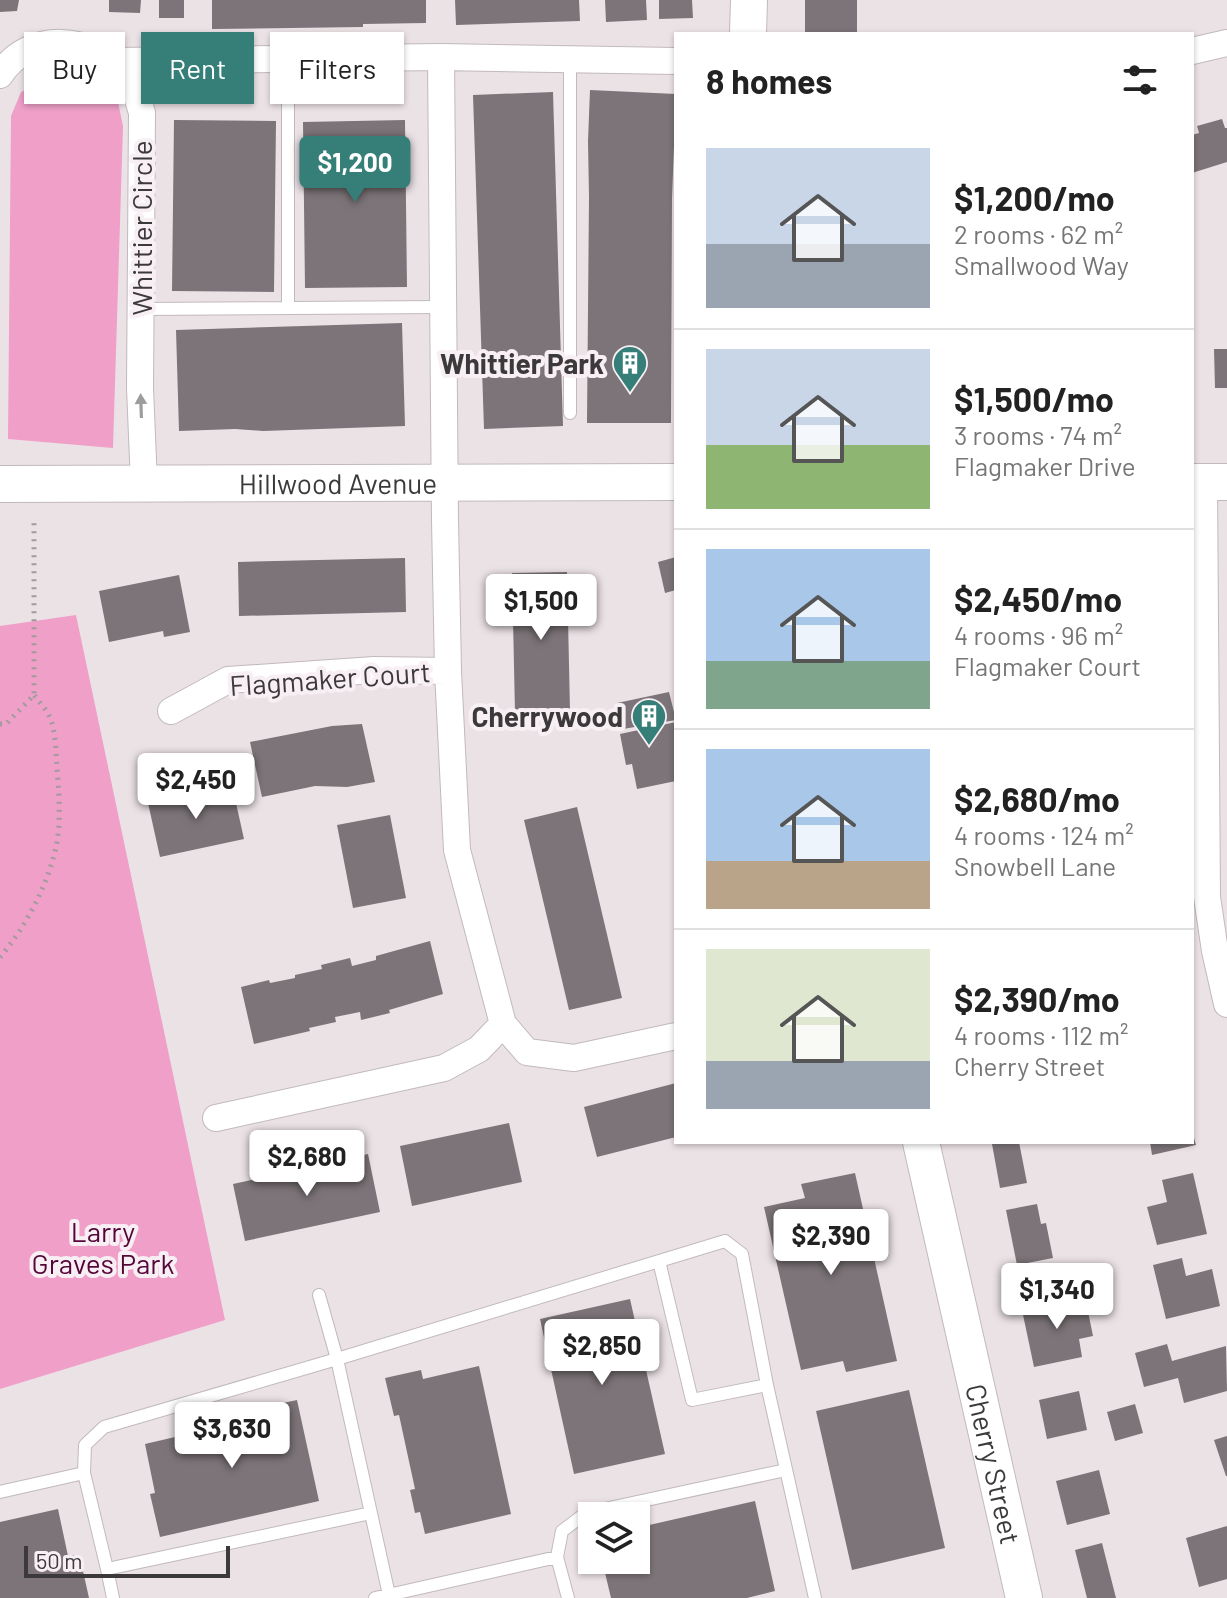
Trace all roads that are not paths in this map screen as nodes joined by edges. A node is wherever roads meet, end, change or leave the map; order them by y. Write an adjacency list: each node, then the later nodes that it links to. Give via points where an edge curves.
1 (749, 0): 2 (main road)
2 (748, 32)
3 (1227, 43): 5 (street)
4 (24, 51): 12 (street)
5 (1194, 51)
6 (404, 57): 7 (street)
7 (441, 57): 9 (street); 15 (street)
8 (270, 59): 10 (street)
9 (570, 59): 11 (street); 18 (lane)
10 (125, 61)
11 (674, 61)
12 (2, 70)
13 (125, 73): 17 (street, Whittier Circle, via 142,113)
14 (288, 104): 16 (lane)
15 (442, 307): 16 (lane); 23 (street)
16 (288, 308): 17 (lane)
17 (141, 309): 22 (street, Whittier Circle, one-way to 17)
18 (570, 413)
19 (674, 482): 23 (main road, Hillwood Avenue)
20 (1208, 482): 26 (street, via 1207,897)
21 (0, 484): 22 (main road, Hillwood Avenue)
22 (144, 484): 23 (main road, Hillwood Avenue)
23 (444, 484): 24 (street)
24 (448, 671): 25 (street, Flagmaker Court, via 374,670 228,680); 27 (street, via 457,850)
25 (171, 711)
26 (1227, 1004)
27 (503, 1024): 28 (street, via 527,1052 574,1058); 29 (street, via 479,1049 444,1068)
28 (674, 1036)
29 (216, 1118)
30 (921, 1144): 46 (main road, Cherry Street)
31 (659, 1261): 33 (lane); 34 (lane, via 692,1400); 34 (lane, via 725,1241 742,1254)
32 (319, 1295): 33 (lane)
33 (337, 1359): 36 (lane, via 104,1427 85,1445); 38 (lane)
34 (767, 1385): 35 (lane)
35 (786, 1470): 39 (lane, via 586,1513 562,1531); 45 (lane)
36 (84, 1473): 37 (lane); 40 (lane)
37 (0, 1492)
38 (371, 1513): 40 (lane); 41 (lane)
39 (557, 1557): 41 (lane); 44 (lane)
40 (107, 1569): 42 (lane)
41 (389, 1595): 43 (lane)
42 (113, 1598)
43 (375, 1598)
44 (568, 1598)
45 (815, 1598)
46 (1024, 1598)

